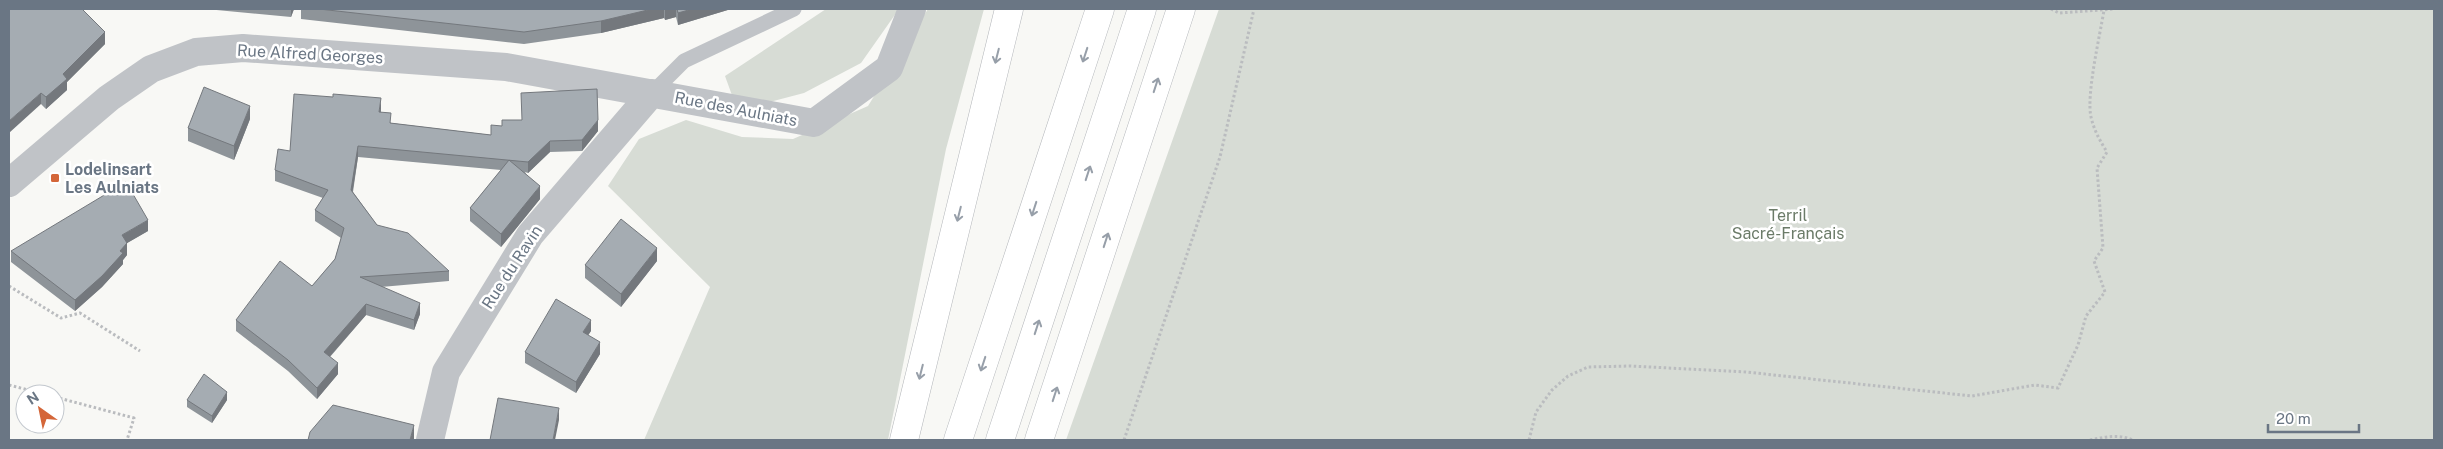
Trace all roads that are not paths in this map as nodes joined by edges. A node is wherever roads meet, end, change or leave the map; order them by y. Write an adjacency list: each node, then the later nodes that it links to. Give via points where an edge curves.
1 (794, 9): 8 (lane, Rue des Aulniats, via 684,61)
2 (912, 9): 8 (street, Rue des Aulniats, via 888,68 814,123)
3 (1009, 9): 11 (highway, one-way to 11)
4 (1100, 9): 12 (highway, one-way to 12)
5 (1142, 9): 13 (highway, one-way to 5)
6 (1181, 9): 14 (highway, one-way to 6)
7 (506, 67): 8 (street, Rue des Aulniats); 9 (street, Rue Alfred Georges, via 288,50 243,48 196,52 151,69 110,98)
8 (652, 93): 10 (street, Rue du Ravin, via 530,235 446,372)
9 (9, 184)
10 (430, 440)
11 (904, 440)
12 (958, 440)
13 (1000, 440)
14 (1040, 440)

